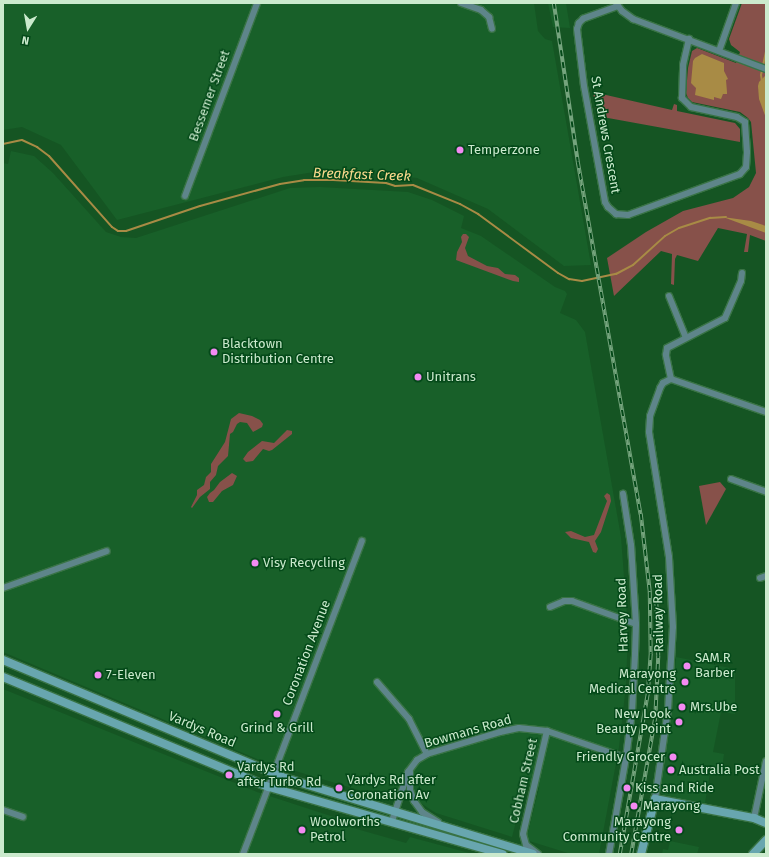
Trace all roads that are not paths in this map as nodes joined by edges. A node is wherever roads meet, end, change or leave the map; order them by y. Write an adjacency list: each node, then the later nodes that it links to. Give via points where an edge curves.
1 (257, 3): 9 (street, Bessemer Street)
2 (460, 3): 5 (street, via 481,10 489,17)
3 (736, 3): 7 (street)
4 (617, 4): 6 (street, via 633,19); 6 (street, St Andrews Crescent, via 583,19 577,29 583,80 605,202 616,214 628,215 740,174 746,167 745,122 737,117 691,107 682,98 682,70)
5 (492, 29)
6 (689, 39): 7 (street)
7 (719, 51): 8 (street)
8 (766, 69)
9 (185, 196)
10 (742, 273): 12 (street, via 725,318)
11 (669, 296): 12 (street)
12 (686, 338): 13 (street, via 667,348)
13 (671, 379): 14 (street); 33 (street, Railway Road, via 660,388 649,422 669,557 673,627 668,710)
14 (766, 412)
15 (731, 479): 16 (street)
16 (766, 492)
17 (623, 494): 22 (street, Harvey Road, via 631,546)
18 (362, 541): 31 (street, Coronation Avenue)
19 (107, 550): 20 (street)
20 (3, 588)
21 (550, 607): 22 (street, via 564,601 572,601)
22 (636, 624): 28 (street, Harvey Road, via 632,712)
23 (3, 660): 31 (main road, Vardys Road)
24 (3, 677): 32 (main road, Vardys Road)
25 (377, 682): 27 (street, via 409,719)
26 (547, 731): 27 (street, Bowmans Road, via 529,728 510,729); 28 (street, Bowmans Road); 47 (street, Cobham Street, via 523,834 524,842)
27 (426, 754): 30 (street, Bowmans Road)
28 (626, 758): 48 (street, Harvey Road)
29 (766, 761): 37 (street)
30 (411, 766): 35 (street); 40 (street, via 410,790 417,807 428,817)
31 (274, 773): 32 (street, Coronation Avenue); 35 (main road, Vardys Road)
32 (269, 787): 38 (main road, Vardys Road); 43 (street, Coronation Avenue)
33 (655, 799): 37 (main road); 49 (main road, Railway Road)
34 (3, 810): 36 (street)
35 (395, 811): 38 (street); 40 (main road, Vardys Road)
36 (23, 817)
37 (754, 818): 39 (main road)
38 (392, 821): 44 (main road, Vardys Road)
39 (766, 822)
40 (448, 827): 41 (main road, Vardys Road)
41 (493, 840): 45 (main road, Vardys Road); 46 (main road, Vardys Road)
42 (766, 840): 50 (main road)
43 (243, 854)
44 (503, 854)
45 (515, 854)
46 (533, 854)
47 (538, 854)
48 (609, 854)
49 (641, 854)
50 (753, 854)

